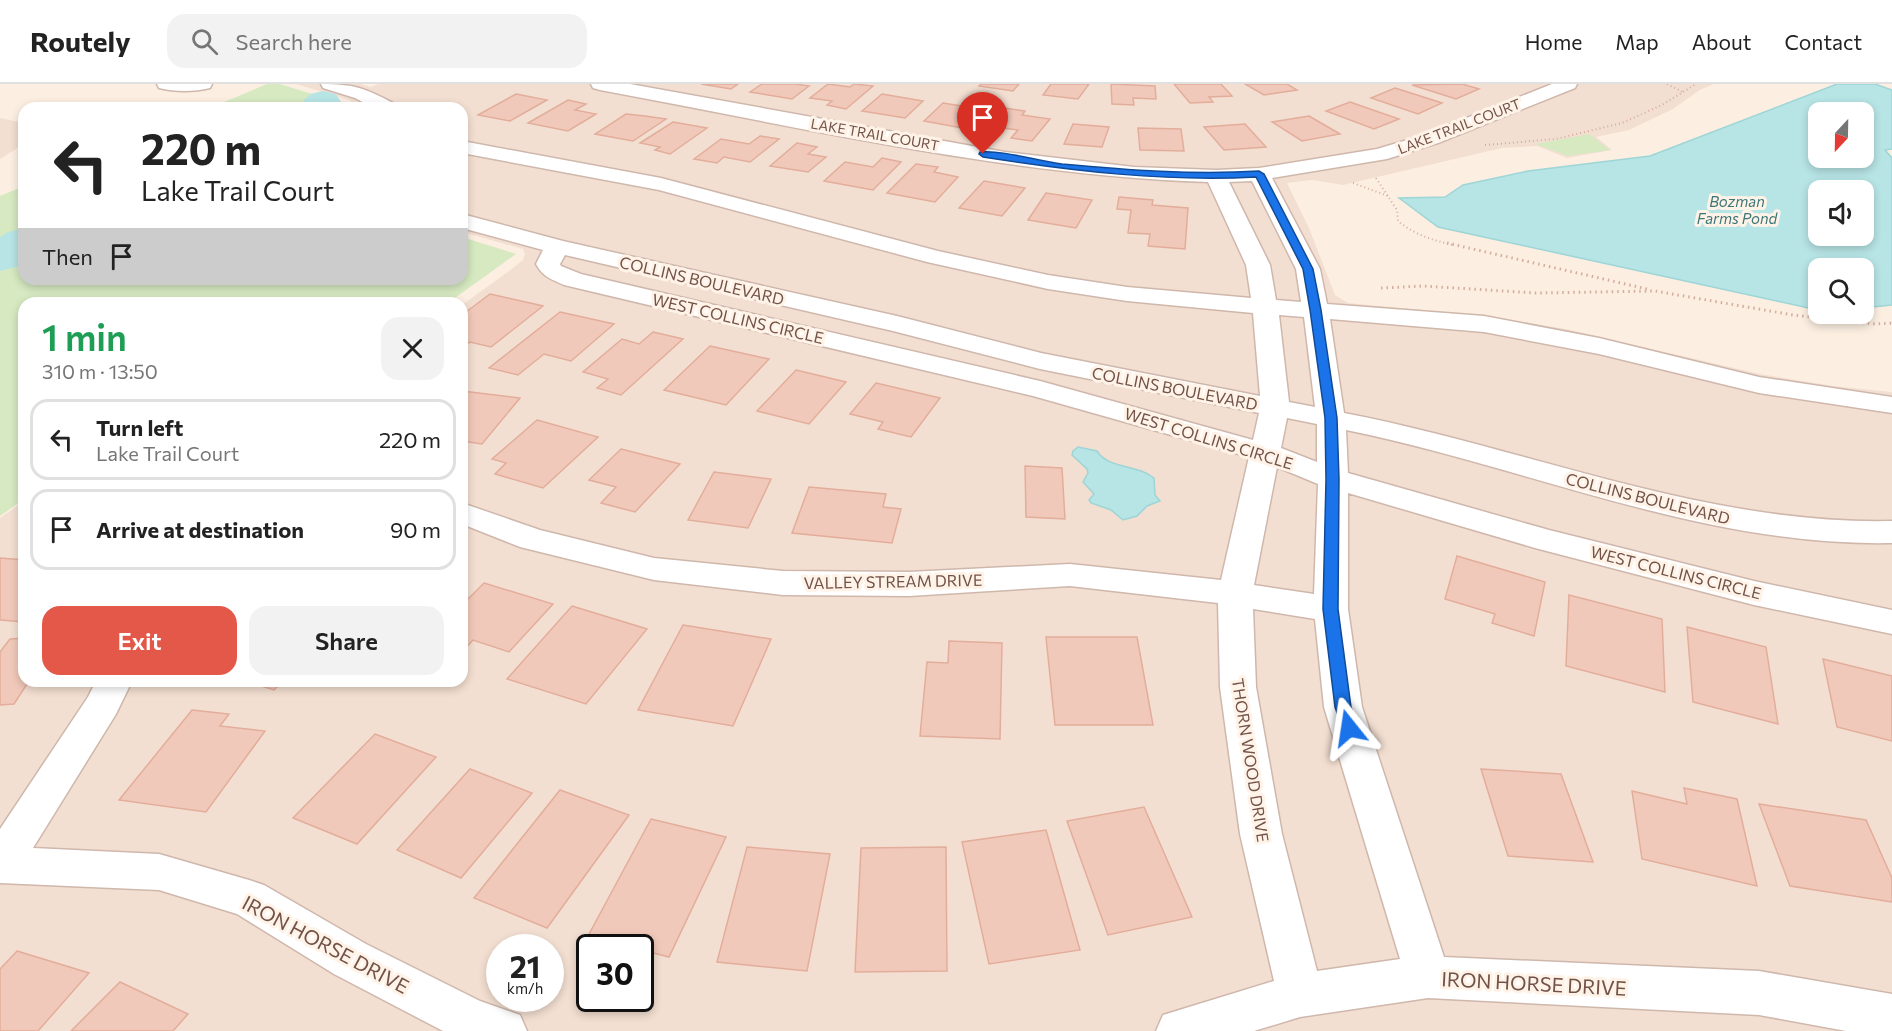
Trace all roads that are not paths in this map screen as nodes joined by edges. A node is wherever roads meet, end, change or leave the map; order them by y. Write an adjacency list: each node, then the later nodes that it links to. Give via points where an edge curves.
1 (166, 84): 2 (street)
2 (203, 84)
3 (330, 84): 6 (street)
4 (600, 84): 11 (street, LAKE TRAIL COURT, via 1016,160 1134,173)
5 (1569, 84): 10 (street, LAKE TRAIL COURT, via 1380,155)
6 (377, 102)
7 (468, 148): 8 (street)
8 (502, 156): 9 (street); 14 (street, via 693,191 934,257 1048,282)
9 (468, 164)
10 (1259, 174): 11 (street, LAKE TRAIL COURT); 15 (street, via 1308,269)
11 (1216, 176): 14 (street, THORN WOOD DRIVE, via 1258,265)
12 (468, 223): 13 (street, COLLINS BOULEVARD)
13 (560, 248): 17 (street, COLLINS BOULEVARD, via 897,324 1040,361); 19 (street, WEST COLLINS CIRCLE, via 548,264 552,271 567,278 987,375)
14 (1265, 307): 15 (street); 17 (street, THORN WOOD DRIVE)
15 (1316, 310): 16 (street, via 1484,324 1599,346 1759,385); 18 (street)
16 (1892, 405)
17 (1275, 407): 18 (street, COLLINS BOULEVARD); 19 (street, THORN WOOD DRIVE)
18 (1331, 418): 20 (street); 22 (street, COLLINS BOULEVARD, via 1409,434 1734,520 1845,532)
19 (1265, 452): 20 (street, WEST COLLINS CIRCLE); 23 (street, THORN WOOD DRIVE)
20 (1333, 479): 24 (street); 25 (street, WEST COLLINS CIRCLE, via 1546,540)
21 (468, 515): 23 (street, VALLEY STREAM DRIVE, via 531,539 654,569 783,582 909,584 1070,576)
22 (1892, 532)
23 (1235, 593): 24 (street, VALLEY STREAM DRIVE); 29 (street, THORN WOOD DRIVE, via 1238,687 1261,834)
24 (1331, 609): 28 (street, via 1343,707)
25 (1892, 622)
26 (111, 687): 27 (street)
27 (0, 865): 31 (street, IRON HORSE DRIVE, via 159,872 249,899 350,959 471,1021)
28 (1428, 976): 29 (street, IRON HORSE DRIVE); 30 (street, IRON HORSE DRIVE, via 1759,993)
29 (1300, 995): 32 (street, IRON HORSE DRIVE)
30 (1892, 1017)
31 (503, 1031)
32 (1180, 1031)

